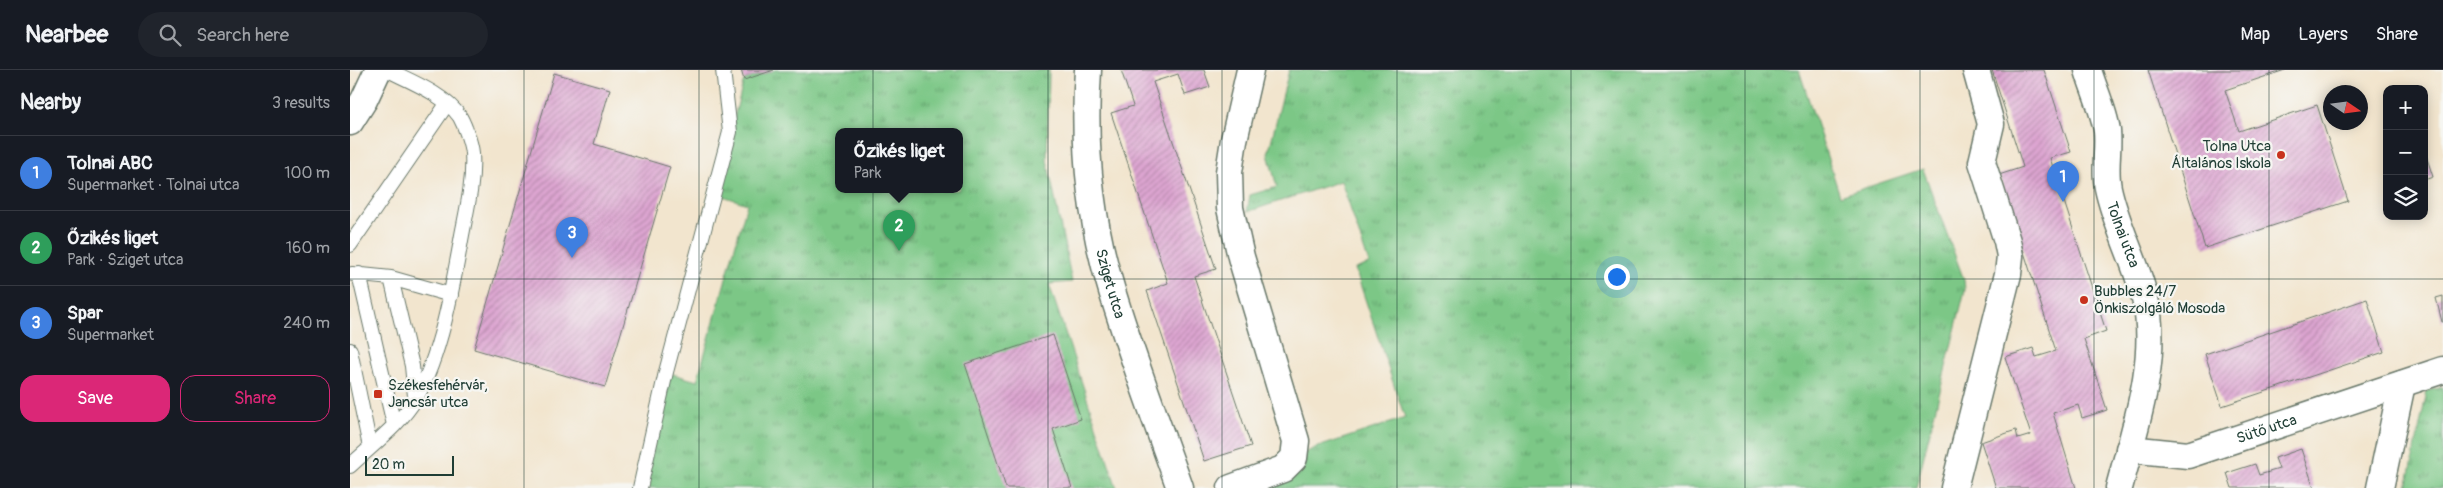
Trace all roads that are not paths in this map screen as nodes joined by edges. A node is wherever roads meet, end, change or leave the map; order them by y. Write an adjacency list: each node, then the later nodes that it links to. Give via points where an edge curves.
1 (378, 70): 9 (street)
2 (388, 70): 8 (lane)
3 (723, 70): 22 (lane, via 730,132 666,372)
4 (1088, 70): 23 (street, Sziget utca, via 1085,112 1088,170 1109,280)
5 (1250, 70): 24 (street, via 1229,172 1230,208 1241,257 1296,441 1294,458 1283,469)
6 (1976, 70): 25 (street, via 1991,124 1982,162 2010,256 2006,284)
7 (2088, 70): 20 (street, Tolnai utca, via 2107,129 2108,189 2145,299 2150,328 2149,362)
8 (447, 104): 10 (lane); 13 (lane, via 460,117 472,152 469,200)
9 (350, 122)
10 (350, 245)
11 (354, 274): 12 (lane); 18 (lane)
12 (391, 278): 13 (lane); 17 (lane, via 412,366)
13 (451, 295): 17 (lane, via 431,363)
14 (350, 350): 19 (lane)
15 (2443, 370): 16 (street, Sütő utca)
16 (2402, 384): 20 (street, Sütő utca, via 2188,455); 27 (street)
17 (415, 399): 18 (lane)
18 (394, 425): 19 (lane)
19 (370, 447): 21 (lane)
20 (2129, 449): 26 (street, Tolnai utca)
21 (350, 463)
22 (640, 488)
23 (1180, 488)
24 (1231, 488)
25 (1954, 488)
26 (2119, 488)
27 (2380, 488)

